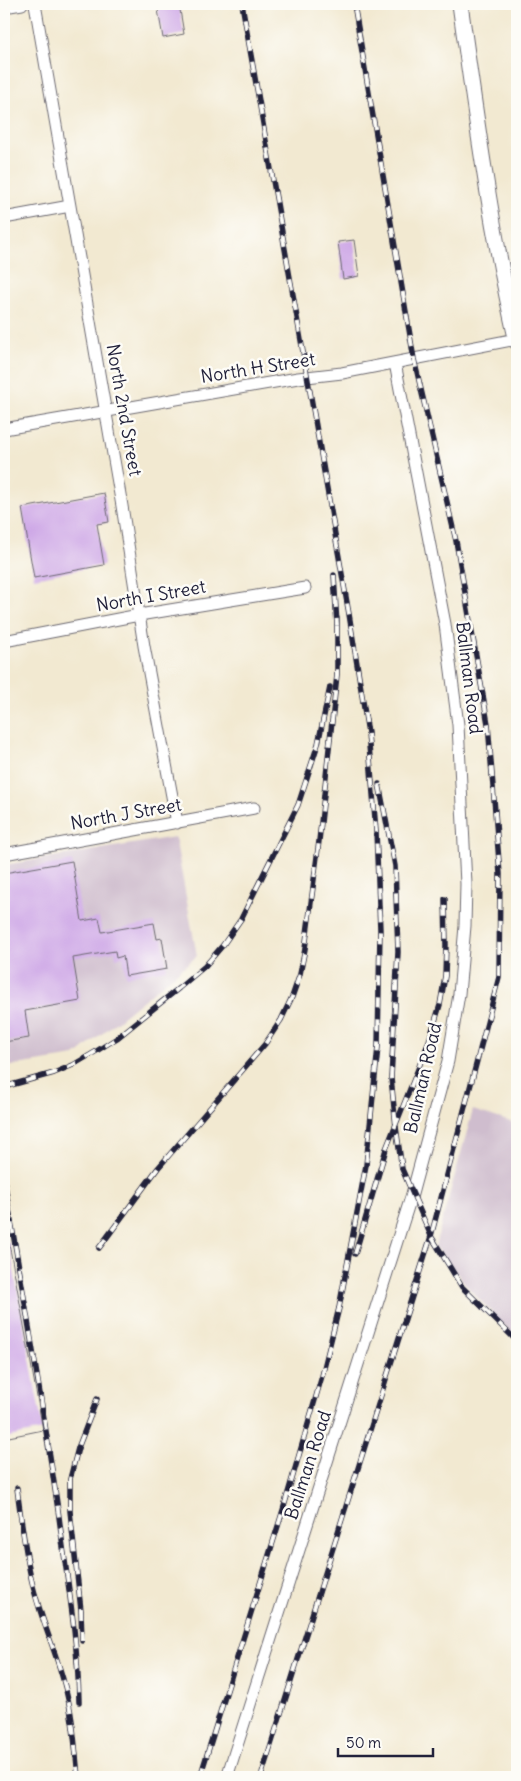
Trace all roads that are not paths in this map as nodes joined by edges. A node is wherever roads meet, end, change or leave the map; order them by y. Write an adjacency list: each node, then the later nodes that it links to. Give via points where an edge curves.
1 (22, 4): 4 (street)
2 (35, 4): 5 (street, North 2nd Street)
3 (460, 4): 7 (street, via 484,169)
4 (4, 7)
5 (70, 206): 6 (street); 9 (street, North 2nd Street)
6 (4, 218)
7 (517, 340): 8 (street, North H Street)
8 (396, 363): 9 (street, North H Street); 17 (street, Ballman Road, via 445,624 458,725 466,884 459,994 448,1061 412,1194)
9 (106, 412): 10 (street, North H Street); 12 (street, North 2nd Street)
10 (4, 429)
11 (305, 588): 12 (street, North I Street)
12 (139, 614): 13 (street, North I Street); 15 (street, North 2nd Street)
13 (4, 641)
14 (254, 808): 15 (street, North J Street)
15 (177, 823): 16 (street, North J Street)
16 (4, 854)
17 (227, 1777)

